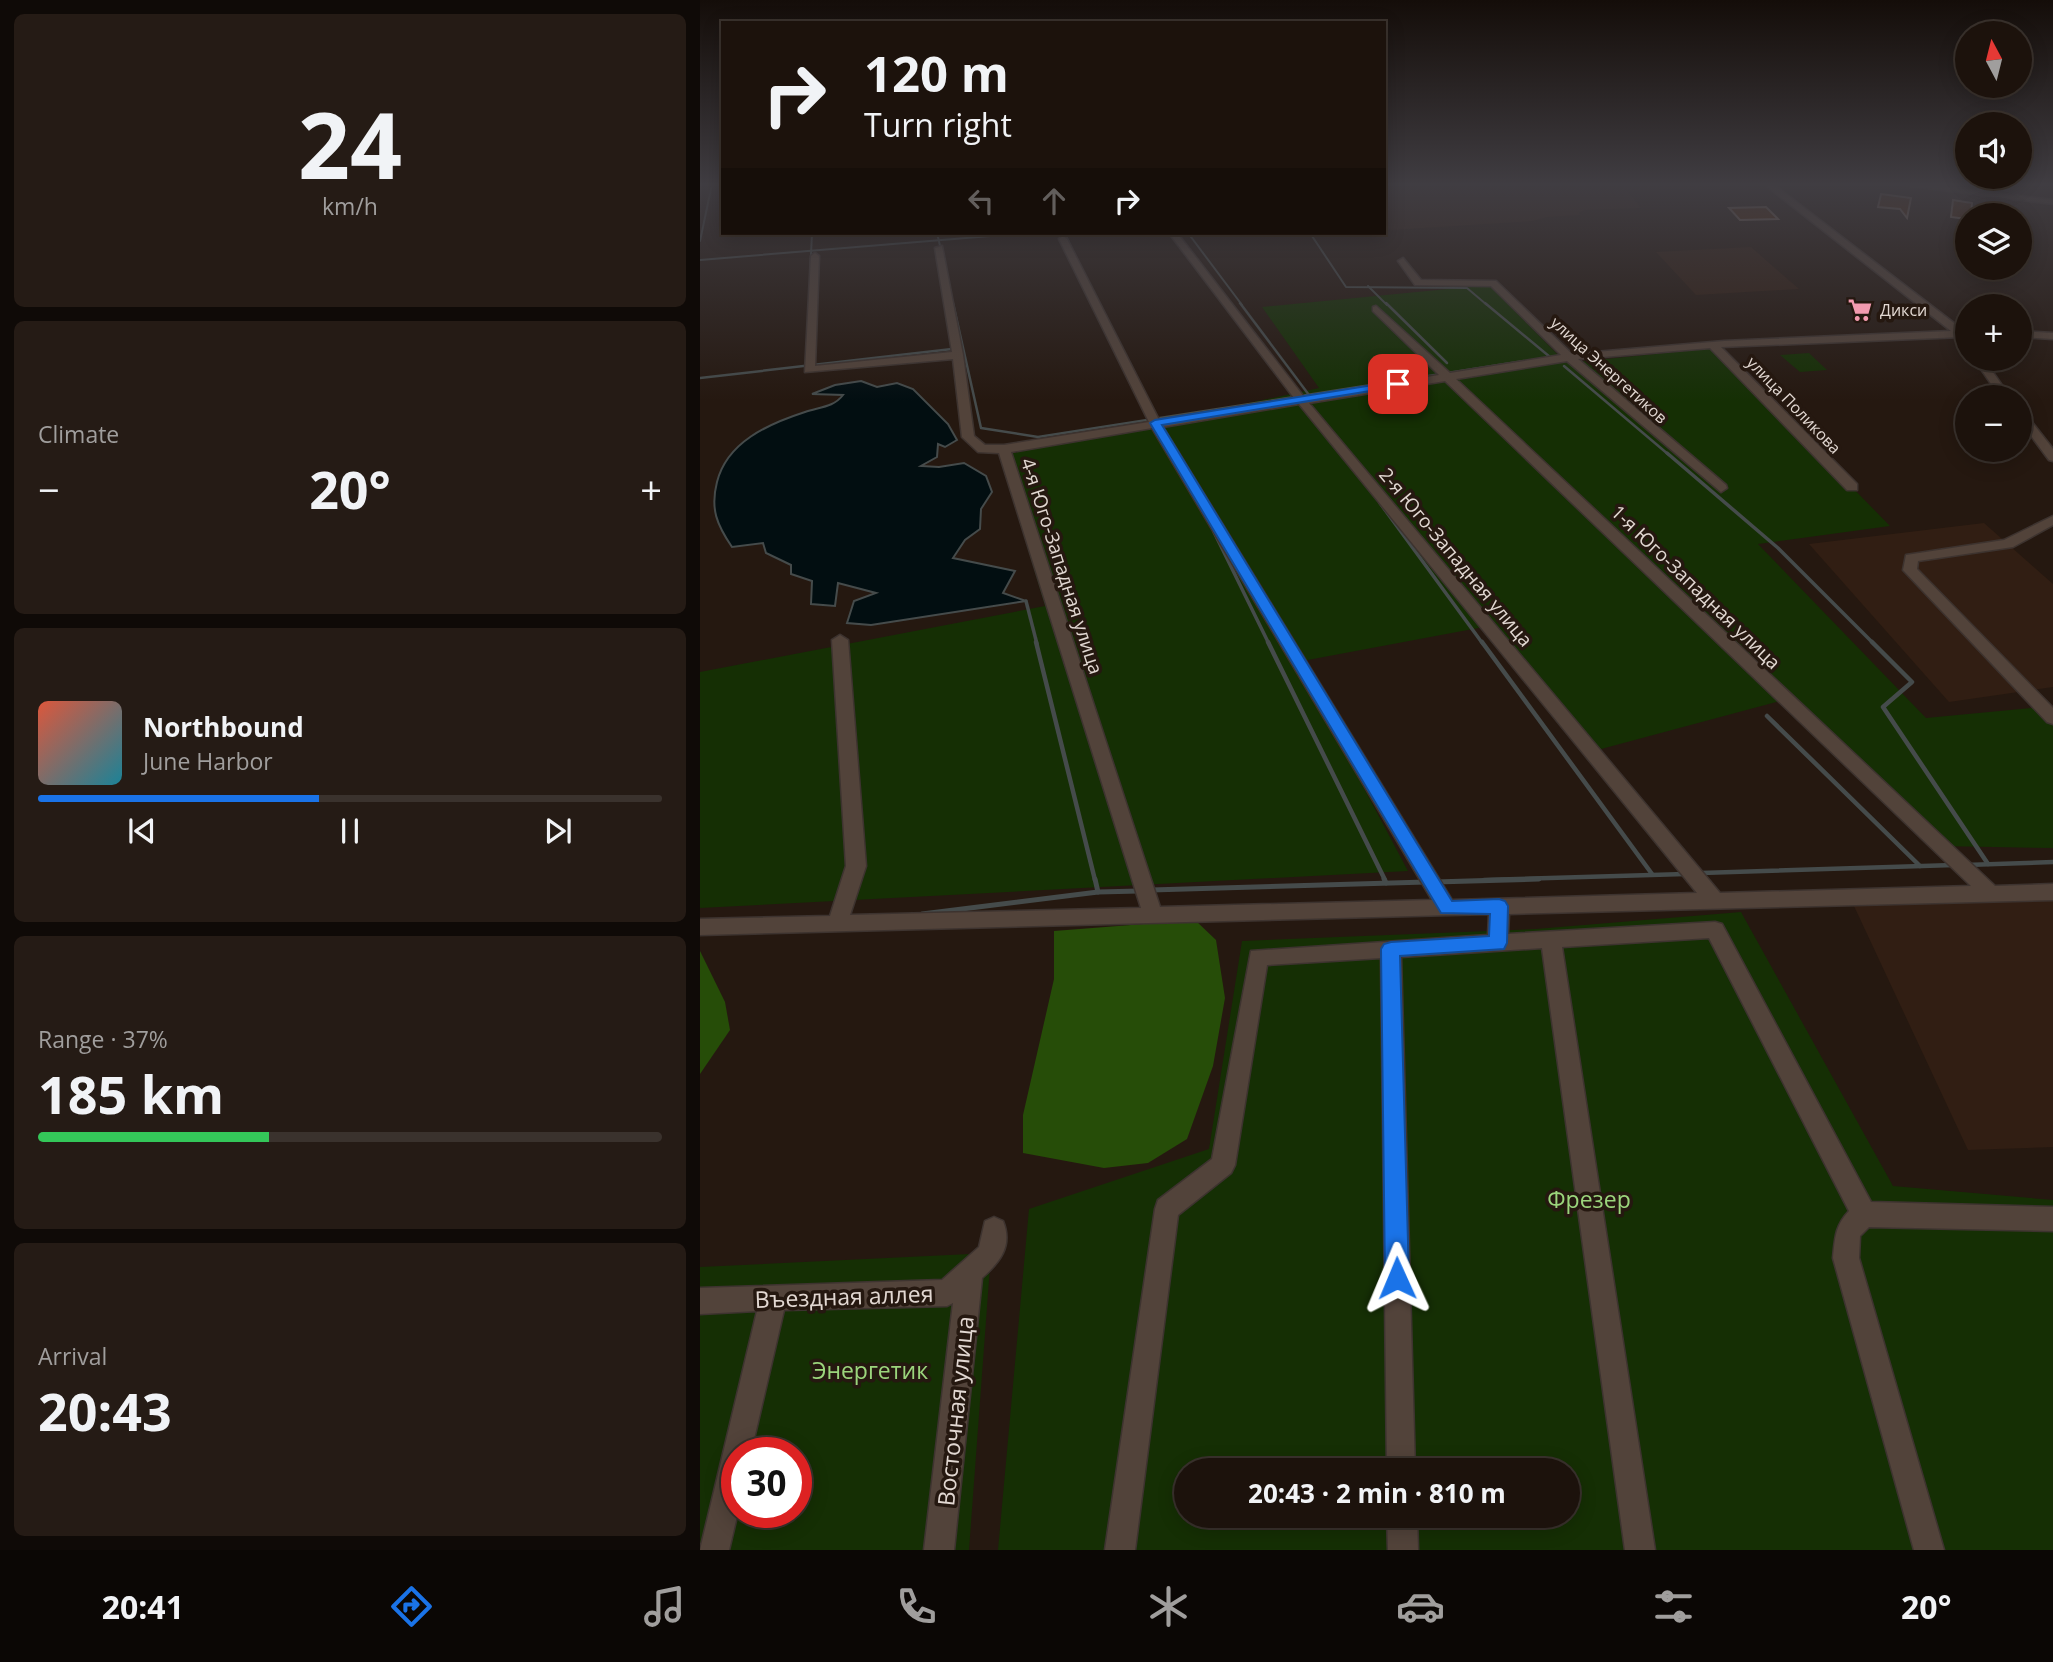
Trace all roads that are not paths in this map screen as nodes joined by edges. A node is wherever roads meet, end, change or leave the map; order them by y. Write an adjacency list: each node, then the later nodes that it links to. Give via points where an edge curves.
1 (815, 256): 13 (street, via 809,370)
2 (940, 256): 13 (street, 4-я Юго-Западная улица)
3 (1072, 256): 17 (street)
4 (1191, 256): 16 (street, 2-я Юго-Западная улица)
5 (1858, 256): 8 (street)
6 (1403, 261): 14 (street, улица Энергетиков, via 1418,283 1493,284)
7 (1376, 309): 15 (street, 1-я Юго-Западная улица)
8 (1955, 329)
9 (2032, 334): 10 (street)
10 (2053, 335)
11 (1955, 336): 12 (street)
12 (1713, 345): 14 (street); 21 (street, улица Поликова)
13 (958, 355): 19 (street, 4-я Юго-Западная улица, via 968,437 982,449)
14 (1569, 358): 15 (street); 22 (street, улица Энергетиков)
15 (1446, 376): 16 (street); 27 (street, 1-я Юго-Западная улица)
16 (1301, 400): 17 (street); 28 (street, 2-я Юго-Западная улица)
17 (1155, 423): 19 (street); 30 (street)
18 (2032, 430): 20 (street)
19 (1004, 449): 31 (street, 4-я Юго-Западная улица)
20 (2053, 457)
21 (1852, 487)
22 (1721, 488)
23 (2053, 520): 25 (street, via 2008,544 1911,558 1910,570)
24 (841, 640): 32 (street, via 856,866)
25 (2053, 718)
26 (2053, 892): 27 (street)
27 (1990, 893): 28 (street)
28 (1715, 901): 29 (street)
29 (1499, 906): 30 (street); 35 (street)
30 (1447, 908): 31 (street)
31 (1153, 915): 32 (street)
32 (837, 924): 33 (street)
33 (700, 928)
34 (1551, 941): 35 (street); 37 (street, via 1716,930); 51 (street)
35 (1498, 943): 36 (street)
36 (1391, 949): 44 (street); 49 (street, via 1258,957 1223,1165 1167,1209)
37 (1864, 1214): 38 (street); 52 (street, via 1848,1231 1846,1258)
38 (2053, 1219)
39 (994, 1230): 40 (street, Въездная аллея, via 991,1253)
40 (970, 1272): 41 (street, Въездная аллея, via 947,1293); 48 (street, Восточная улица)
41 (774, 1297): 42 (street, Въездная аллея); 43 (street)
42 (700, 1301)
43 (741, 1437)
44 (1401, 1458)
45 (721, 1520): 47 (street)
46 (1402, 1528): 50 (street)
47 (714, 1550)
48 (939, 1550)
49 (1120, 1550)
50 (1402, 1550)
51 (1640, 1550)
52 (1929, 1550)

